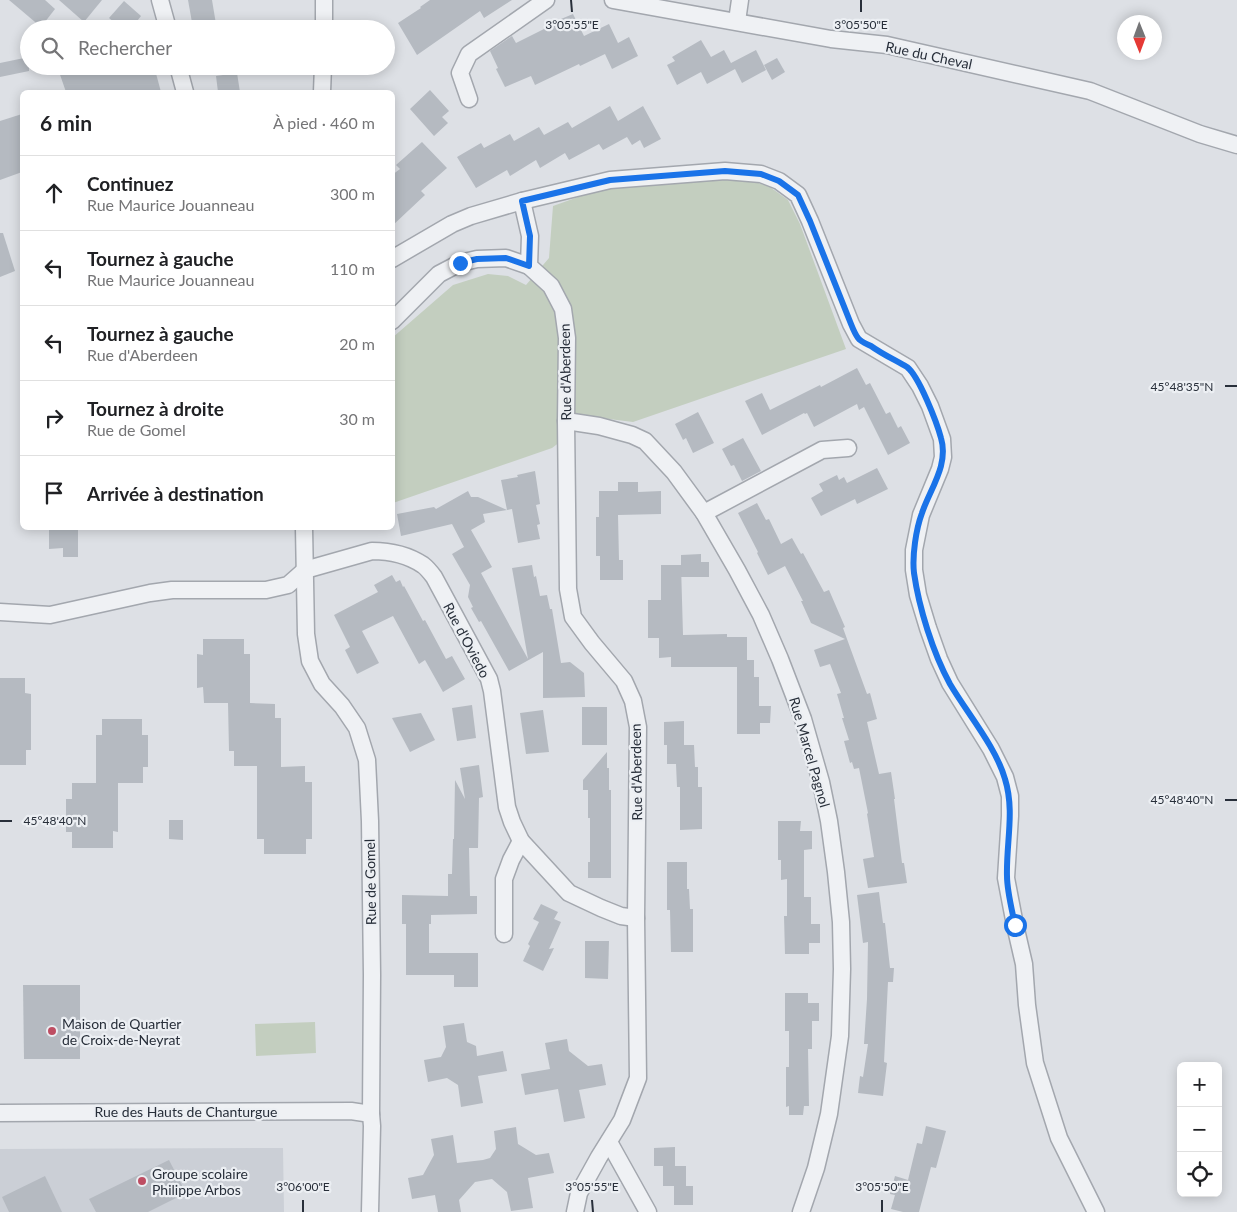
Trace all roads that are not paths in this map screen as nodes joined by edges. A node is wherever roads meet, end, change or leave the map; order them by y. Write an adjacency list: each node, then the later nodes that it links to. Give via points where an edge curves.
1 (160, 0): 6 (street)
2 (324, 0): 7 (street)
3 (546, 0): 13 (street, via 469,54 460,73)
4 (613, 0): 8 (street, Rue du Cheval)
5 (740, 0): 8 (street)
6 (166, 20)
7 (324, 20)
8 (737, 21): 14 (street, Rue du Cheval, via 832,39 887,45 1090,91)
9 (180, 75): 11 (street)
10 (323, 75): 12 (street)
11 (184, 90)
12 (322, 90)
13 (469, 99)
14 (1237, 145)
15 (522, 201): 16 (street, via 452,224); 17 (street, via 530,236); 35 (street, via 610,180 725,171 761,174 779,181 798,195 859,339 908,368 920,386 942,439 943,457 921,515 914,550 918,595 938,659 1005,777 1010,796 1006,878 1024,964 1035,1063 1059,1138)
16 (395, 257)
17 (529, 266): 18 (street, via 506,258 460,263 439,274); 19 (street, Rue d'Aberdeen, via 551,286 563,309 567,338)
18 (395, 318)
19 (566, 421): 21 (street, Rue Marcel Pagnol, via 599,426 645,441 674,472); 26 (street, Rue d'Aberdeen, via 568,589 573,617 624,681 638,727)
20 (848, 448): 21 (street, via 822,450)
21 (704, 514): 34 (street, Rue Marcel Pagnol, via 761,615 780,659 803,719 829,821 841,922 840,1036 829,1114)
22 (304, 530): 23 (street, Rue de Gomel)
23 (305, 570): 24 (street, via 288,585 266,590 172,590 50,614); 25 (street, Rue d'Oviedo, via 380,551 407,556 425,566 434,577 489,679 507,807); 29 (street, Rue de Gomel, via 306,634 310,661 322,684 357,728 367,760 372,975)
24 (0, 612)
25 (521, 841): 26 (street, Rue d'Oviedo, via 569,893 614,913); 27 (street, via 504,879)
26 (636, 918): 30 (street, Rue d'Aberdeen, via 638,1078 622,1120)
27 (504, 934)
28 (0, 1112): 29 (street, Rue des Hauts de Chanturgue, via 351,1111)
29 (371, 1114): 31 (street, Rue de Gomel)
30 (609, 1142): 32 (street, Rue d'Aberdeen, via 579,1193); 33 (street)
31 (370, 1212)
32 (575, 1212)
33 (648, 1212)
34 (801, 1212)
35 (1096, 1212)

